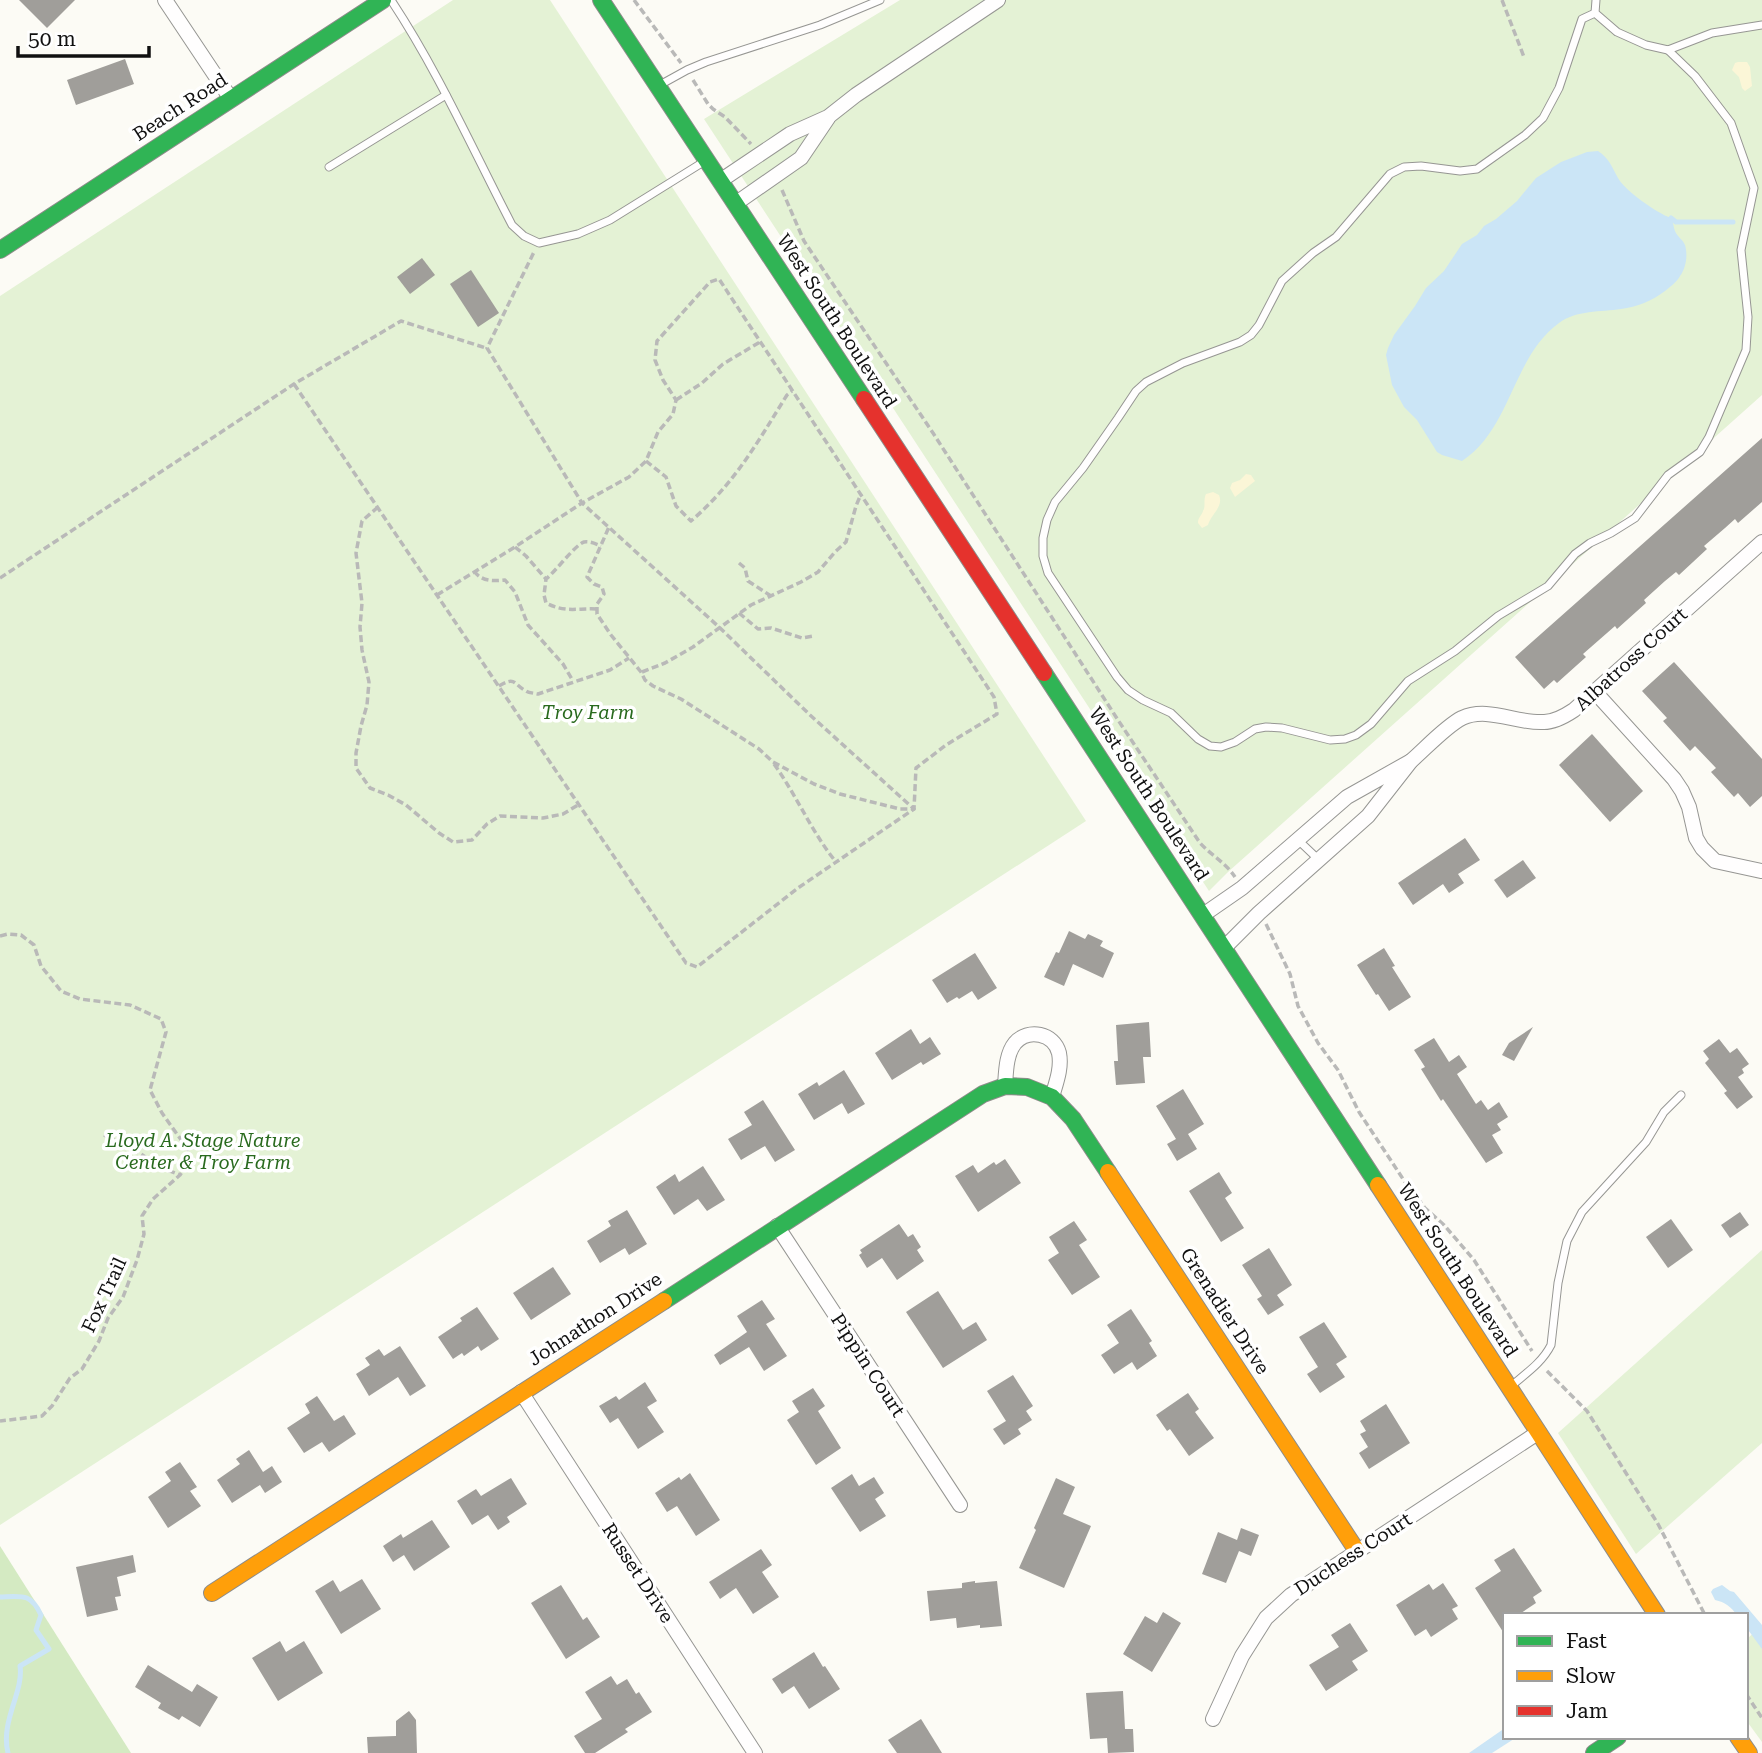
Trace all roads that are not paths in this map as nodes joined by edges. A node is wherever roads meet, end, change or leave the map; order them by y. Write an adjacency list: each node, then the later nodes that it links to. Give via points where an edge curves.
1 (165, 0): 13 (street)
2 (383, 0): 13 (street, Beach Road)
3 (391, 0): 12 (lane)
4 (601, 0): 11 (street, West South Boulevard)
5 (880, 0): 11 (lane, via 706,62)
6 (998, 0): 14 (street)
7 (1596, 0): 8 (lane)
8 (1595, 13): 10 (lane, via 1617,32 1646,46); 10 (lane, via 1582,19 1559,88 1543,118 1525,135 1477,169 1421,166 1391,174 1336,237 1282,281 1251,335 1183,363 1136,391 1055,502 1043,538 1048,573 1128,690 1171,713 1210,746 1221,747 1266,727 1330,740 1356,735 1408,681 1499,615 1548,586 1583,548 1635,517 1668,475 1700,452 1746,350 1748,317 1741,250 1754,188 1731,123)
9 (1762, 25): 10 (lane, via 1712,33)
10 (1668, 50)
11 (657, 86): 15 (street, West South Boulevard)
12 (446, 95): 15 (lane, via 512,225 539,243 610,220); 16 (lane)
13 (231, 99): 19 (street, Beach Road)
14 (828, 117): 17 (street, via 790,134); 18 (street, via 801,158)
15 (707, 160): 17 (street, West South Boulevard)
16 (329, 167)
17 (720, 181): 18 (street, West South Boulevard)
18 (735, 204): 26 (street, West South Boulevard)
19 (0, 250)
20 (1762, 542): 21 (street, Albatross Court)
21 (1595, 692): 22 (street, Albatross Court, via 1562,718 1546,722 1481,713 1461,718); 25 (street, via 1674,779 1702,848 1715,862)
22 (1411, 761): 23 (street, Albatross Court, via 1347,797); 24 (street, Albatross Court, via 1368,816)
23 (1298, 840): 24 (lane); 26 (street, Albatross Court)
24 (1318, 859): 27 (street, Albatross Court)
25 (1761, 871)
26 (1203, 915): 27 (street, West South Boulevard)
27 (1224, 948): 33 (street, West South Boulevard)
28 (1005, 1086): 29 (street, Johnathon Drive); 31 (street, via 1013,1044 1025,1035 1040,1033 1054,1042 1059,1052); 32 (street, Johnathon Drive, via 983,1094)
29 (1027, 1087): 31 (street, Grenadier Drive)
30 (1681, 1096): 33 (lane, via 1582,1212 1567,1241 1551,1345)
31 (1052, 1097): 37 (street, Grenadier Drive, via 1073,1119)
32 (777, 1226): 34 (street, Johnathon Drive); 36 (street, Pippin Court)
33 (1510, 1387): 35 (street, West South Boulevard)
34 (521, 1392): 38 (street, Johnathon Drive); 42 (street, Russet Drive)
35 (1539, 1432): 37 (street, Duchess Court); 39 (street, West South Boulevard)
36 (960, 1505)
37 (1357, 1551): 40 (street, Duchess Court, via 1291,1595 1266,1618 1242,1656)
38 (212, 1593)
39 (1656, 1613)
40 (1213, 1719)
41 (1615, 1739): 43 (street)
42 (755, 1753)
43 (1594, 1753)

